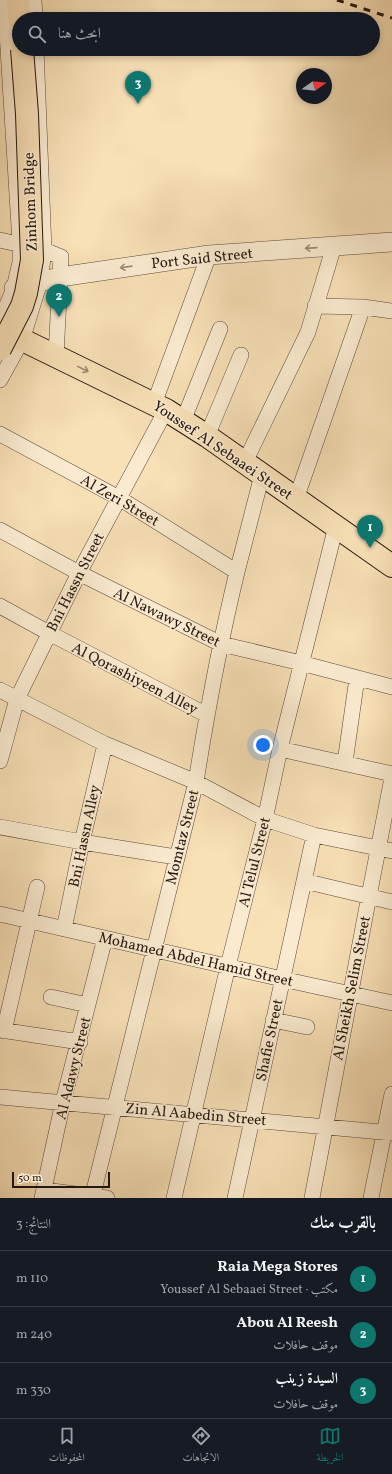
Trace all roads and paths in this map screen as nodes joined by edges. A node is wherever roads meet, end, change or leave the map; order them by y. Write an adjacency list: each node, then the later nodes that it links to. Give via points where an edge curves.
1 (6, 0): 10 (street)
2 (18, 0): 4 (main road)
3 (34, 0): 5 (street)
4 (19, 12)
5 (35, 12)
6 (23, 56): 24 (main road, Zinhom Bridge, bridge, via 32,260 22,306)
7 (36, 56): 12 (street)
8 (0, 240): 10 (street)
9 (392, 242): 11 (street, Port Said Street)
10 (20, 243): 12 (street); 16 (street, via 20,262)
11 (334, 246): 13 (street, Port Said Street, one-way to 13); 17 (street)
12 (44, 250): 14 (street, via 61,257); 15 (street)
13 (209, 255): 14 (street, Port Said Street, one-way to 14); 28 (street)
14 (60, 277): 15 (street, Port Said Street); 26 (street)
15 (40, 282): 16 (street, Port Said Street); 23 (street)
16 (14, 288): 20 (street)
17 (316, 306): 18 (street); 31 (street, via 308,332)
18 (362, 307): 19 (street); 34 (street)
19 (392, 311)
20 (0, 322)
21 (0, 329): 23 (main road, Youssef Al Sebaaei Street)
22 (220, 329): 28 (street)
23 (22, 340): 26 (main road, Youssef Al Sebaaei Street); 27 (street)
24 (0, 349)
25 (241, 355): 30 (street)
26 (56, 356): 28 (main road, Youssef Al Sebaaei Street, one-way to 28)
27 (0, 380)
28 (168, 411): 30 (main road, Youssef Al Sebaaei Street); 33 (street, Bni Hassn Street)
29 (0, 434): 33 (street, Al Zeri Street)
30 (207, 436): 31 (main road, Youssef Al Sebaaei Street)
31 (245, 462): 32 (main road, Youssef Al Sebaaei Street)
32 (262, 475): 34 (main road, Youssef Al Sebaaei Street); 38 (street, Momtaz Street)
33 (119, 498): 38 (street, Al Zeri Street); 39 (street, Bni Hassn Street)
34 (296, 499): 35 (main road, Youssef Al Sebaaei Street)
35 (336, 526): 37 (main road, Youssef Al Sebaaei Street); 43 (street, Al Telul Street)
36 (0, 530): 39 (street, Al Nawawy Street)
37 (392, 566)
38 (237, 572): 42 (street, Momtaz Street)
39 (79, 573): 41 (street, Bni Hassn Street); 42 (street, Al Nawawy Street)
40 (0, 606): 41 (street, Al Qorashiyeen Alley)
41 (49, 633): 47 (street, Bni Hassn Street); 48 (street, Al Qorashiyeen Alley)
42 (220, 644): 43 (street, Al Nawawy Street); 48 (street, Momtaz Street)
43 (301, 663): 44 (street, Al Nawawy Street); 50 (street, Al Telul Street)
44 (357, 678): 45 (street, Al Nawawy Street); 52 (street)
45 (392, 687)
46 (0, 690): 47 (street)
47 (17, 699): 49 (street); 51 (street, Bni Hassn Street)
48 (207, 715): 55 (street, Momtaz Street)
49 (105, 744): 55 (street); 59 (street, Bni Hassn Alley)
50 (280, 750): 52 (street); 56 (street, Al Telul Street)
51 (0, 761)
52 (344, 762): 53 (street)
53 (392, 774)
54 (392, 778): 60 (street, Al Sheikh Selim Street)
55 (196, 782): 56 (street); 61 (street, Momtaz Street)
56 (265, 819): 58 (street); 71 (street, Al Telul Street)
57 (0, 827): 59 (street)
58 (314, 835): 60 (street); 62 (street, Shafie Street)
59 (82, 842): 61 (street); 68 (street, Bni Hassn Alley)
60 (385, 850): 64 (street, Al Sheikh Selim Street)
61 (176, 857): 70 (street, Momtaz Street)
62 (304, 881): 64 (street); 72 (street, Shafie Street)
63 (37, 887): 67 (street)
64 (368, 896): 65 (street); 73 (street, Al Sheikh Selim Street)
65 (392, 902)
66 (0, 914): 67 (street, Mohamed Abdel Hamid Street)
67 (30, 921): 68 (street, Mohamed Abdel Hamid Street); 79 (street)
68 (64, 929): 69 (street, Mohamed Abdel Hamid Street)
69 (105, 938): 70 (street, Mohamed Abdel Hamid Street); 76 (street, Al Adawy Street)
70 (155, 949): 71 (street, Mohamed Abdel Hamid Street); 84 (street, Momtaz Street)
71 (228, 966): 72 (street, Mohamed Abdel Hamid Street); 85 (street, Al Telul Street)
72 (282, 980): 73 (street, Mohamed Abdel Hamid Street); 77 (street, Shafie Street)
73 (350, 994): 75 (street, Mohamed Abdel Hamid Street); 87 (street, Al Sheikh Selim Street)
74 (51, 997): 76 (street)
75 (392, 1003)
76 (88, 1005): 80 (street, Al Adawy Street)
77 (273, 1020): 78 (street); 86 (street, Shafie Street)
78 (308, 1027)
79 (2, 1031): 80 (street)
80 (80, 1042): 83 (street, Al Adawy Street)
81 (392, 1094): 88 (street)
82 (0, 1097): 83 (street, Zin Al Aabedin Street)
83 (63, 1102): 84 (street, Zin Al Aabedin Street); 89 (street, Al Adawy Street)
84 (116, 1107): 85 (street, Zin Al Aabedin Street); 90 (street, Momtaz Street)
85 (194, 1114): 86 (street, Zin Al Aabedin Street); 91 (street, Al Telul Street)
86 (252, 1119): 87 (street, Zin Al Aabedin Street); 92 (street, Shafie Street)
87 (326, 1126): 88 (street, Zin Al Aabedin Street); 93 (street, Al Sheikh Selim Street)
88 (389, 1132): 94 (street)
89 (43, 1194): 90 (street)
90 (97, 1197)
91 (174, 1198)
92 (235, 1198)
93 (312, 1198)
94 (371, 1198)

